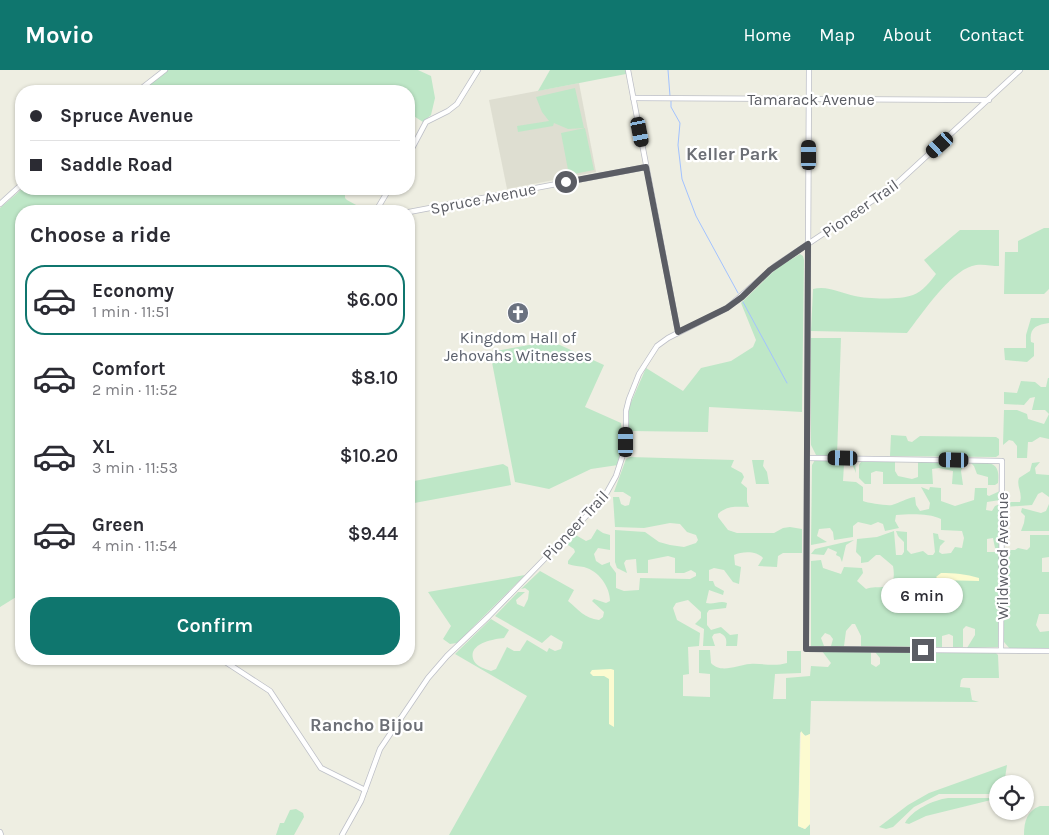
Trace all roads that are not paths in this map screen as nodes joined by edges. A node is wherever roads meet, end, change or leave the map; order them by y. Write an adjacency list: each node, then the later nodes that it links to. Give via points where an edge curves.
1 (165, 70): 6 (street)
2 (478, 70): 10 (street, via 457,104 426,122)
3 (628, 70): 7 (street)
4 (809, 70): 8 (street)
5 (1020, 70): 9 (street, Pioneer Trail)
6 (146, 85)
7 (634, 98): 8 (street, Tamarack Avenue); 11 (street)
8 (809, 99): 9 (street, Tamarack Avenue); 15 (street)
9 (989, 100): 15 (street, Pioneer Trail, via 898,183)
10 (415, 143)
11 (646, 167): 14 (street, Spruce Avenue); 16 (street)
12 (15, 190): 13 (street)
13 (0, 204)
14 (415, 211)
15 (808, 244): 16 (street, Pioneer Trail, via 770,270 727,308); 17 (street)
16 (678, 332): 23 (street, Pioneer Trail, via 657,346 637,379 626,411 625,450 609,490 432,673 380,749)
17 (808, 458): 18 (street); 20 (street, via 806,649)
18 (990, 460): 19 (street); 19 (street, Wildwood Avenue, via 1002,461)
19 (1002, 470): 20 (street, Wildwood Avenue)
20 (1001, 650): 21 (street)
21 (1049, 651)
22 (230, 665): 23 (street, via 270,691 321,768)
23 (365, 790): 24 (street, Pioneer Trail)
24 (342, 835)

